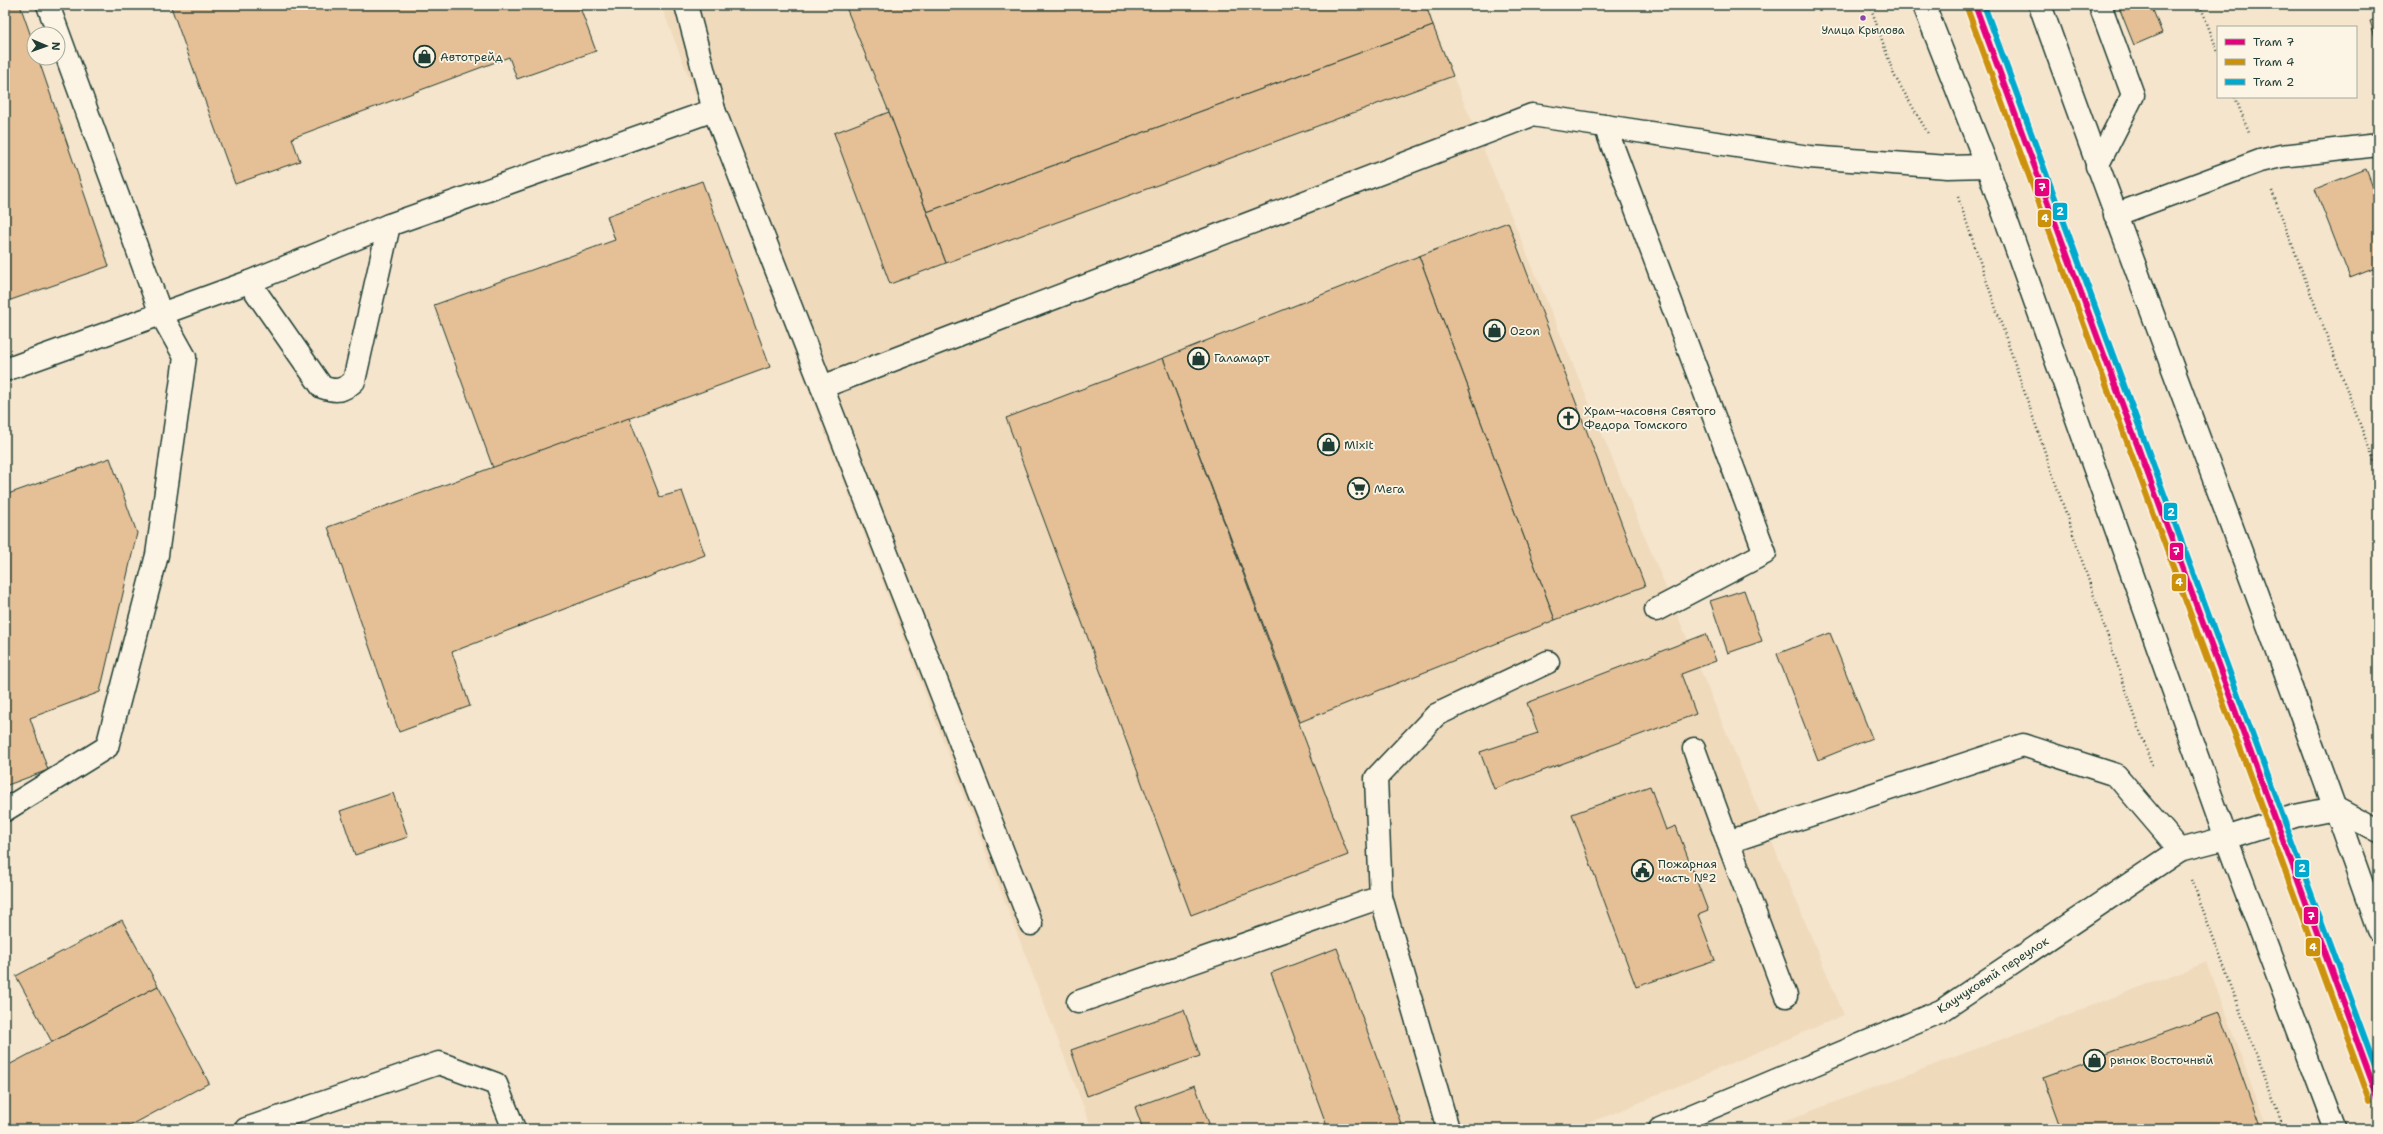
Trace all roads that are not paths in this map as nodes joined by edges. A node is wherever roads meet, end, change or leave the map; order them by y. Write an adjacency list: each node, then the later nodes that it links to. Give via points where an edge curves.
1 (48, 5): 14 (main road)
2 (686, 5): 6 (main road)
3 (1924, 5): 9 (main road)
4 (2040, 5): 10 (main road)
5 (2100, 5): 10 (main road, via 2133,95)
6 (714, 110): 12 (main road); 16 (main road)
7 (1605, 126): 9 (main road, via 1809,157 1948,167); 16 (main road, via 1532,115); 17 (main road, via 1765,553)
8 (2378, 145): 11 (main road, via 2281,156 2260,161)
9 (1987, 166): 23 (main road)
10 (2097, 166): 11 (main road)
11 (2115, 215): 20 (main road)
12 (389, 225): 13 (main road); 13 (main road, via 354,381 345,389 334,392 322,387)
13 (249, 282): 14 (main road)
14 (161, 314): 15 (main road); 21 (main road, via 186,357 157,554 107,748)
15 (5, 370)
16 (822, 387): 27 (main road)
17 (1656, 610)
18 (1548, 662): 26 (main road, via 1436,715 1376,778)
19 (1694, 749): 24 (main road)
20 (2335, 808): 22 (main road); 23 (main road, Каучуковый переулок, via 2295,816); 28 (main road)
21 (5, 810)
22 (2378, 831)
23 (2226, 838): 25 (main road, Каучуковый переулок); 35 (main road)
24 (1728, 842): 25 (main road, via 2023,745 2116,775); 29 (main road)
25 (2180, 850): 34 (main road, Каучуковый переулок, via 1941,1011)
26 (1381, 897): 30 (main road); 33 (main road)
27 (1031, 924)
28 (2378, 930)
29 (1786, 996)
30 (1078, 1002)
31 (246, 1129): 32 (main road, via 439,1063 496,1084)
32 (514, 1129)
33 (1448, 1129)
34 (1660, 1129)
35 (2335, 1129)

